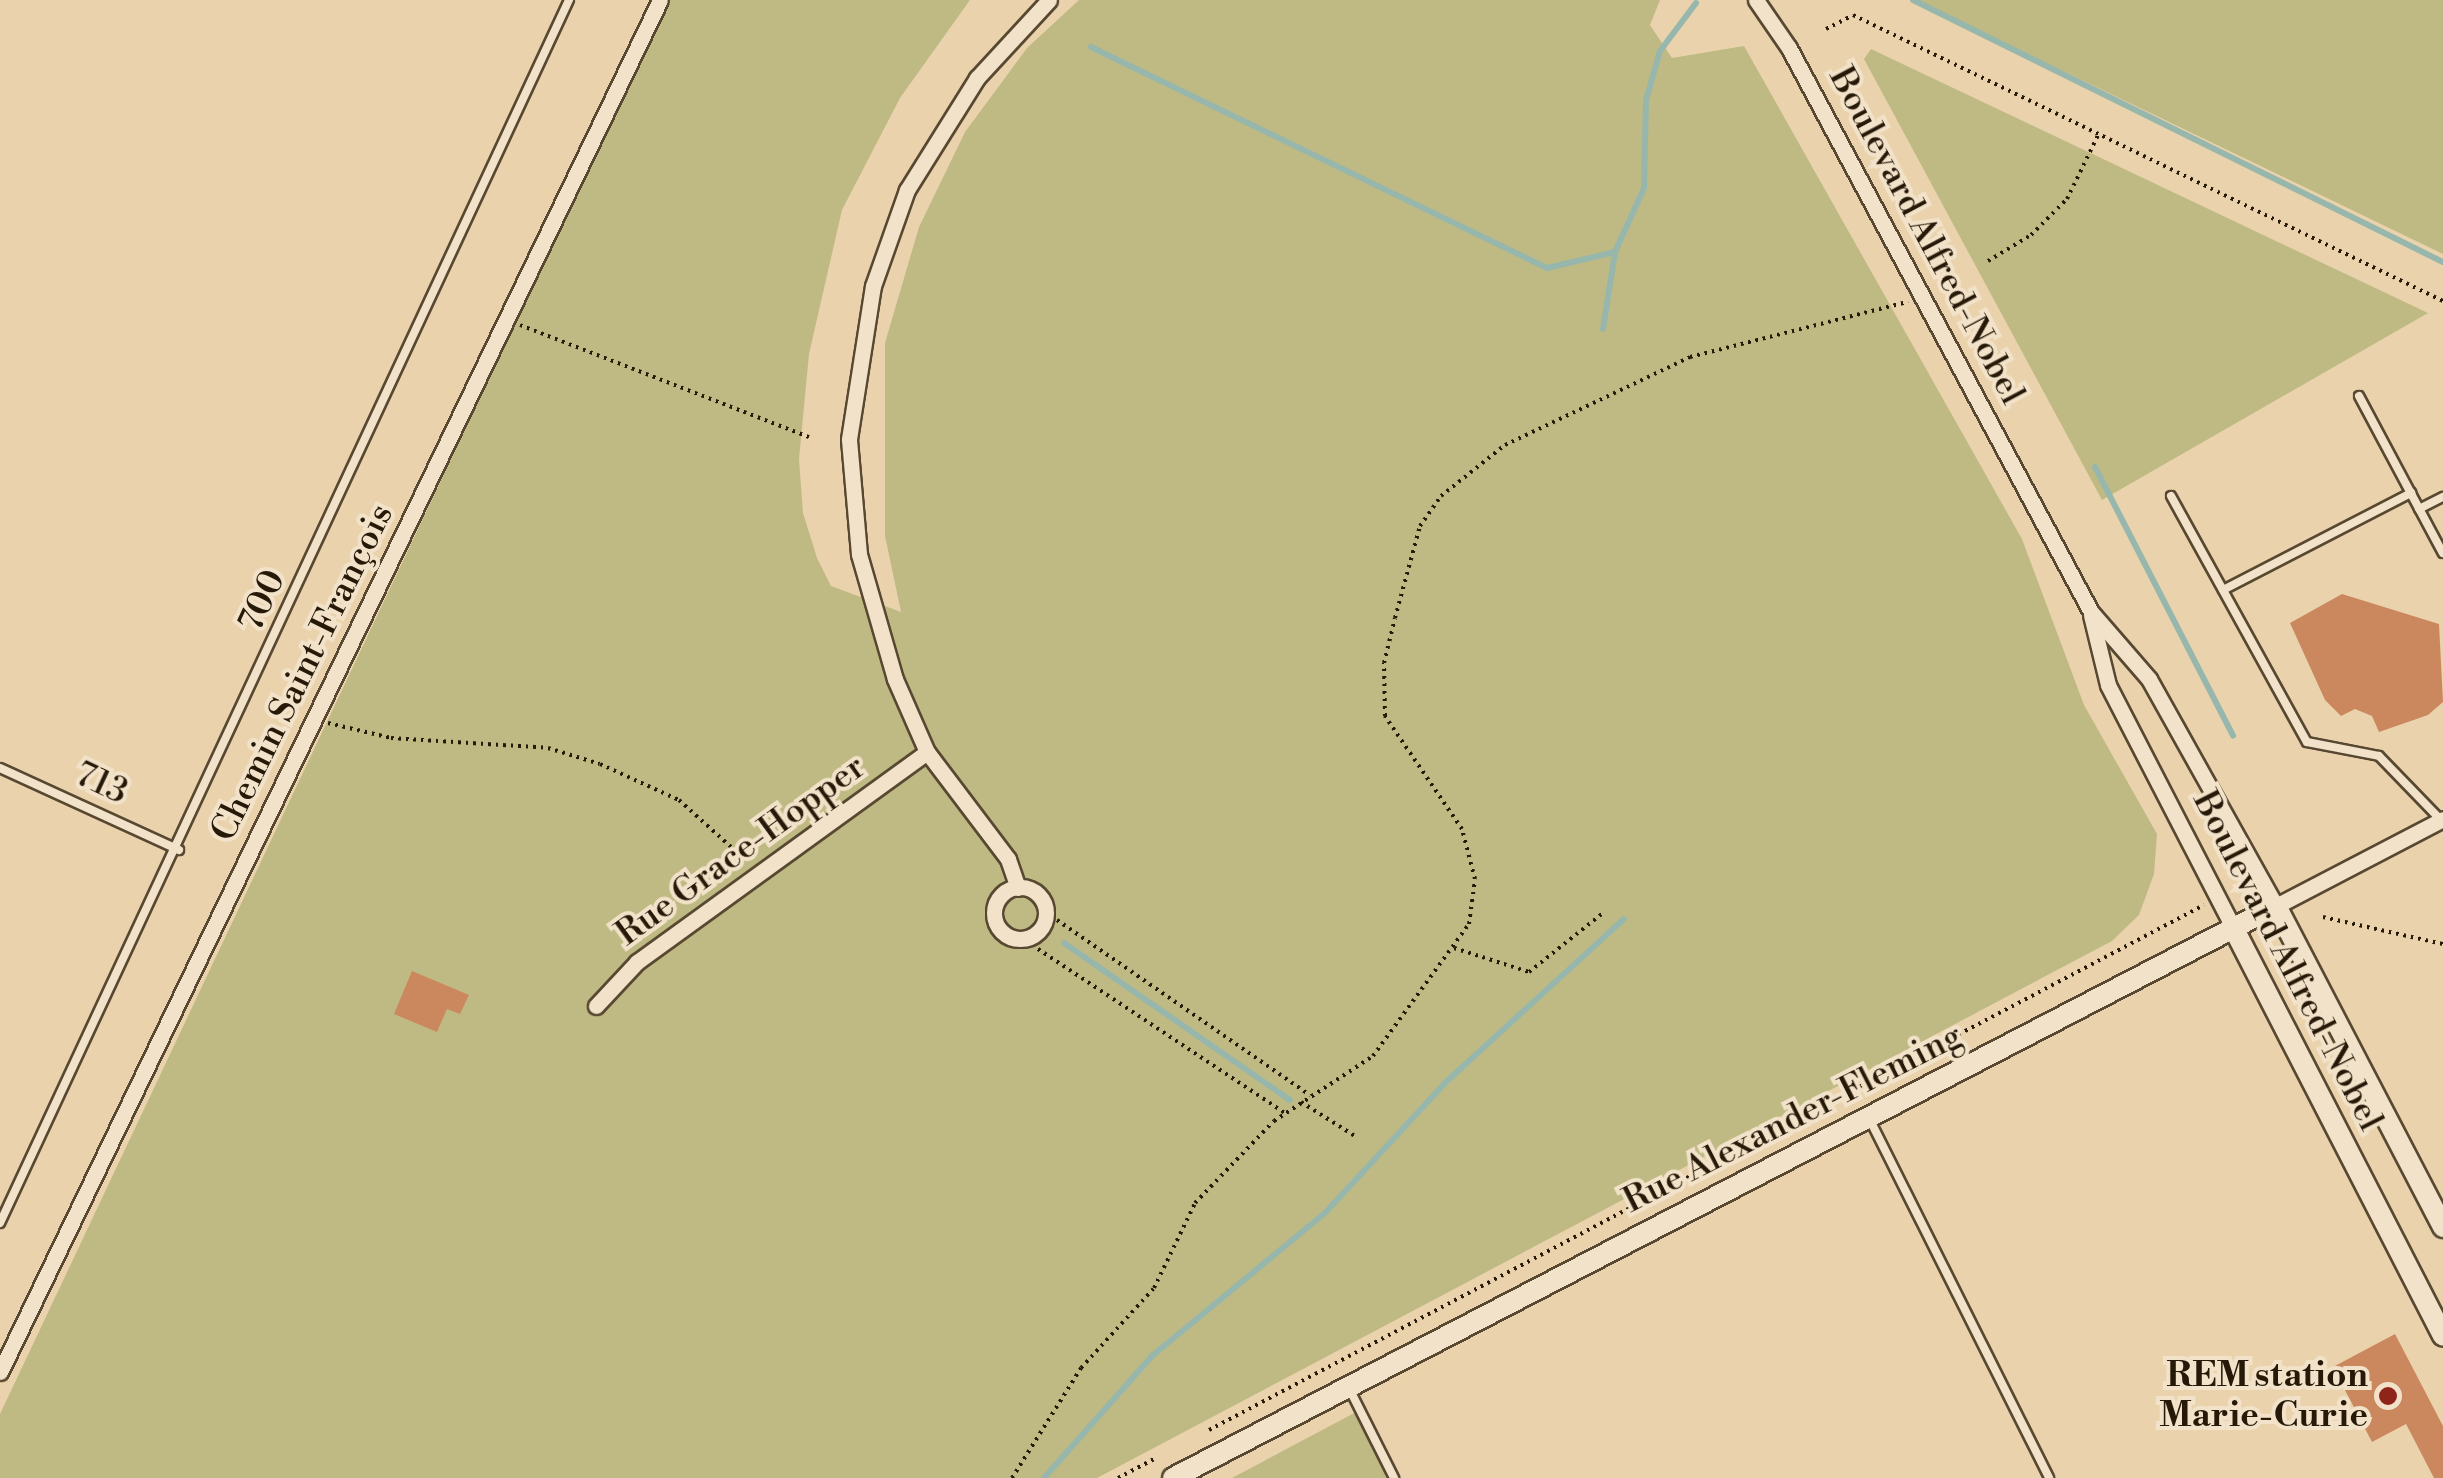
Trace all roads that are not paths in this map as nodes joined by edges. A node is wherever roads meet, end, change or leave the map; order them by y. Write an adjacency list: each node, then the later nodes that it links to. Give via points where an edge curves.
1 (570, 0): 16 (lane, 700)
2 (660, 0): 25 (street, Chemin Saint-François)
3 (1049, 0): 13 (street, via 977,78 907,190 873,286 856,367 849,439 859,554 880,635)
4 (1756, 0): 12 (street, Boulevard Alfred-Nobel, via 1789,48)
5 (2358, 396): 6 (lane)
6 (2411, 493): 9 (lane); 11 (lane)
7 (2171, 496): 11 (lane)
8 (2443, 497): 9 (lane)
9 (2419, 509): 10 (lane)
10 (2443, 554)
11 (2223, 590): 15 (lane, via 2307,742 2380,756)
12 (2090, 612): 18 (street, Boulevard Alfred-Nobel, via 2149,679); 19 (street, Boulevard Alfred-Nobel, via 2108,685)
13 (927, 752): 17 (street, via 1010,863); 20 (street, Rue Grace-Hopper, via 637,962)
14 (0, 768): 16 (lane, 713)
15 (2442, 819): 18 (street, Rue Alexander-Fleming)
16 (179, 850): 22 (lane, 700)
17 (1018, 888)
18 (2276, 906): 19 (street, Rue Alexander-Fleming); 23 (street, Boulevard Alfred-Nobel)
19 (2234, 928): 21 (street, Rue Alexander-Fleming); 24 (street, Boulevard Alfred-Nobel)
20 (596, 1006)
21 (1868, 1116): 26 (street, Rue Alexander-Fleming); 29 (lane)
22 (0, 1223)
23 (2443, 1227)
24 (2443, 1335)
25 (0, 1372)
26 (1348, 1386): 27 (street, Rue Alexander-Fleming); 28 (lane)
27 (1173, 1478)
28 (1394, 1478)
29 (2049, 1478)

